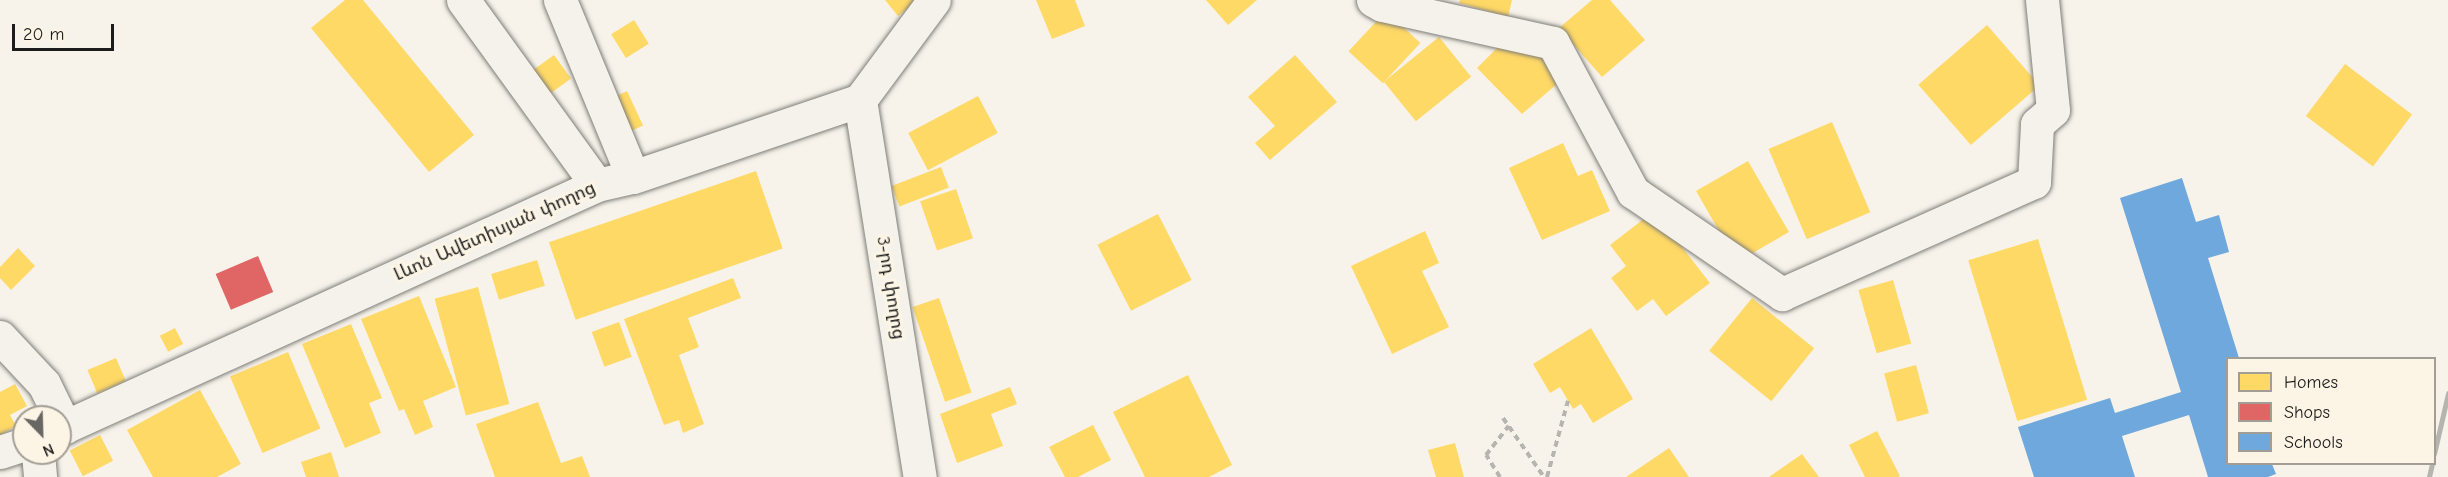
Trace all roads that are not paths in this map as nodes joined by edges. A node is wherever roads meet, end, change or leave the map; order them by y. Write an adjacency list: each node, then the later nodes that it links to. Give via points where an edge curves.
1 (463, 0): 8 (street)
2 (560, 0): 7 (street)
3 (934, 0): 6 (street)
4 (1373, 0): 5 (street, via 1553,43 1633,192 1782,294 2034,182 2037,124 2054,110)
5 (2042, 0)
6 (860, 100): 7 (street, Լևոն Ավետիսյան փողոց); 12 (street, 3-րդ փողոց)
7 (633, 177): 8 (street, Լևոն Ավետիսյան փողոց)
8 (597, 185): 11 (street, Լևոն Ավետիսյան փողոց)
9 (0, 337): 10 (street, via 44,384)
10 (53, 405)
11 (72, 423)
12 (920, 477)

